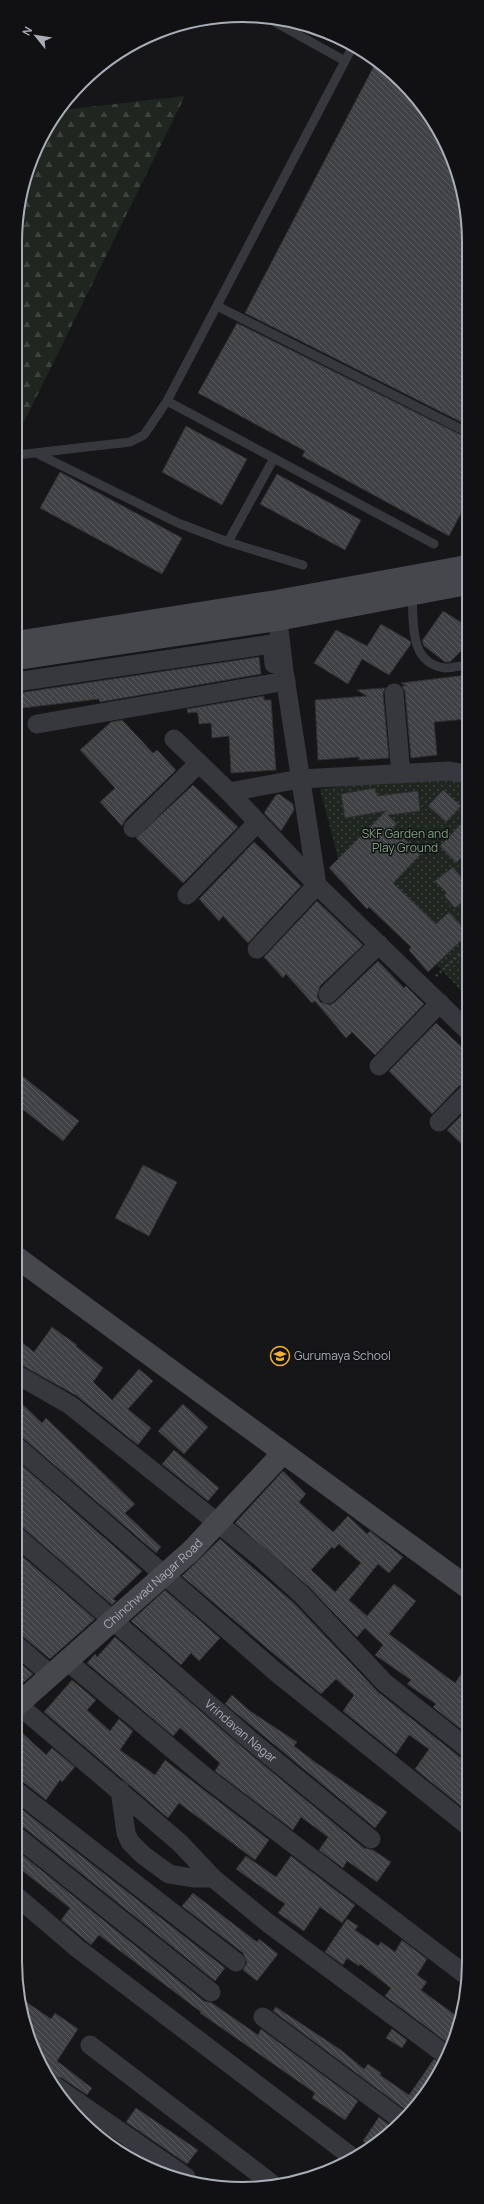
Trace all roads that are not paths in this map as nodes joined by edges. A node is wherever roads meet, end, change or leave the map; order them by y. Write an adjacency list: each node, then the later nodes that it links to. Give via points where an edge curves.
1 (281, 25): 3 (lane)
2 (351, 50): 3 (lane)
3 (345, 61): 4 (lane)
4 (216, 306): 5 (lane); 6 (lane)
5 (167, 401): 7 (lane, via 144,435 130,442); 9 (lane)
6 (462, 429)
7 (36, 453): 8 (lane); 10 (lane, via 158,515)
8 (22, 454)
9 (274, 458): 10 (lane); 11 (lane)
10 (228, 542): 12 (lane)
11 (434, 544)
12 (303, 565)
13 (462, 567): 16 (street)
14 (462, 585): 15 (street)
15 (412, 594): 16 (street); 19 (lane, via 416,645 421,656 431,664 446,668)
16 (276, 611): 17 (street); 18 (street); 20 (street)
17 (22, 641)
18 (22, 658)
19 (462, 666)
20 (280, 677): 21 (street, via 272,644); 23 (street); 28 (street)
21 (22, 681)
22 (394, 693): 27 (street)
23 (37, 724)
24 (174, 739): 25 (street)
25 (199, 763): 29 (street); 31 (street)
26 (462, 773): 27 (street, via 449,771)
27 (401, 774): 28 (street)
28 (300, 779): 29 (street); 32 (street)
29 (229, 792): 30 (street)
30 (258, 823): 32 (street); 33 (street)
31 (133, 828)
32 (317, 885): 34 (street); 35 (street)
33 (187, 895)
34 (379, 944): 36 (street); 37 (street)
35 (257, 949)
36 (328, 994)
37 (440, 1003): 38 (street); 39 (street)
38 (462, 1025)
39 (379, 1066)
40 (462, 1099): 41 (street)
41 (439, 1122)
42 (22, 1260): 45 (street)
43 (22, 1377): 46 (street, via 70,1405)
44 (22, 1451): 48 (street)
45 (283, 1453): 46 (street, Chinchwad Nagar Road); 49 (street)
46 (218, 1522): 48 (street, Chinchwad Nagar Road, via 191,1552); 56 (street, via 302,1595 385,1683)
47 (22, 1540): 50 (street, Vrindavan Nagar)
48 (162, 1576): 50 (street, Chinchwad Nagar Road); 59 (street, via 277,1673)
49 (462, 1583)
50 (112, 1621): 52 (street, Chinchwad Nagar Road); 60 (street, Vrindavan Nagar, via 249,1739)
51 (22, 1650): 53 (street)
52 (67, 1661): 53 (street, Chinchwad Nagar Road); 65 (street, via 208,1779)
53 (51, 1675): 54 (street, Chinchwad Nagar Road)
54 (22, 1700)
55 (22, 1710): 57 (street)
56 (462, 1744)
57 (120, 1790): 62 (street, via 180,1843); 62 (street, via 126,1833 130,1842 143,1855 168,1874)
58 (22, 1795): 64 (street)
59 (462, 1821)
60 (371, 1839)
61 (22, 1840): 66 (street)
62 (213, 1878): 69 (street, via 268,1923)
63 (22, 1901): 72 (street, via 77,1948)
64 (236, 1962)
65 (462, 1972)
66 (211, 1992)
67 (263, 2017): 71 (street)
68 (90, 2045): 74 (street)
69 (442, 2052)
70 (65, 2093): 73 (street)
71 (398, 2118)
72 (349, 2155)
73 (181, 2174)
74 (268, 2180)

